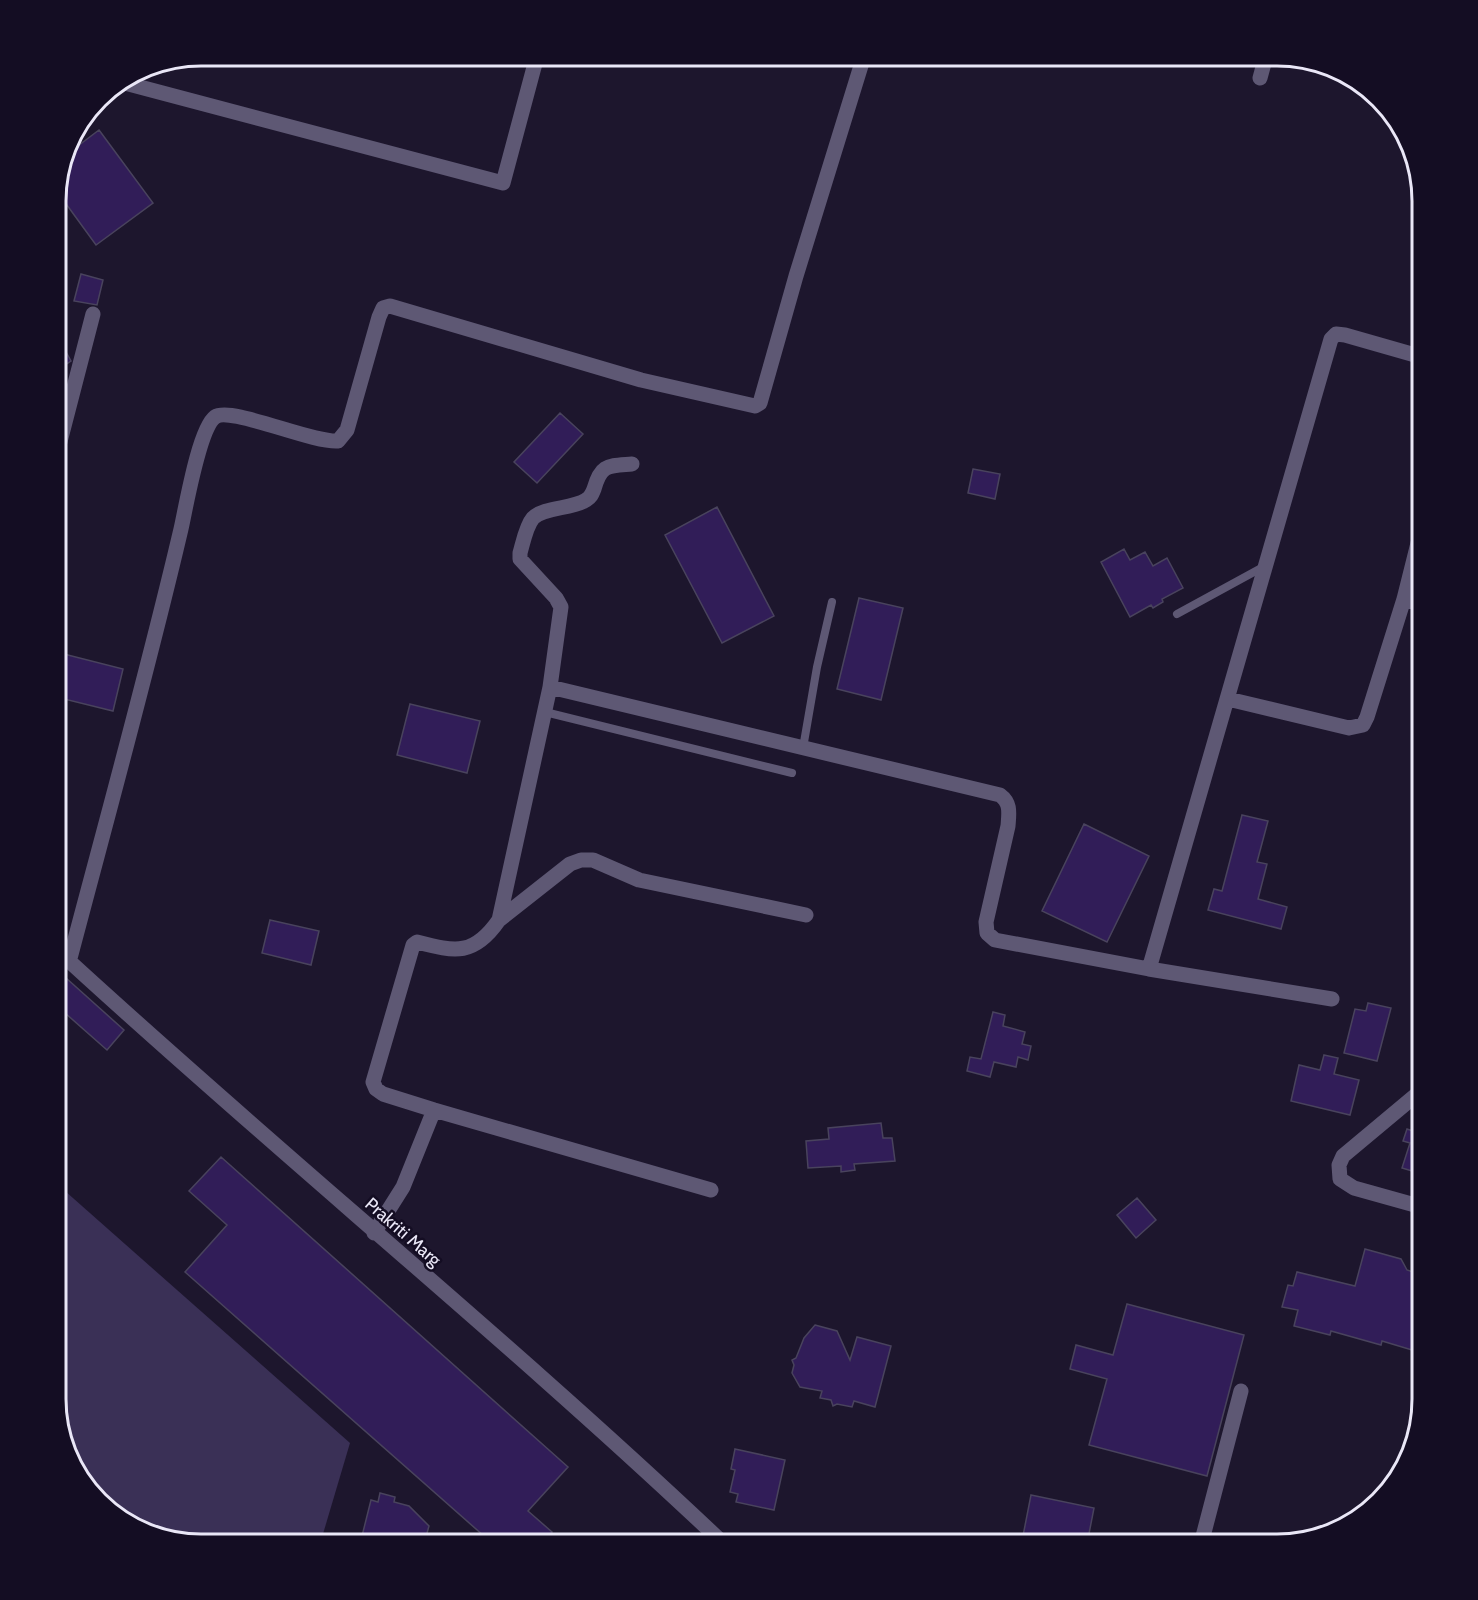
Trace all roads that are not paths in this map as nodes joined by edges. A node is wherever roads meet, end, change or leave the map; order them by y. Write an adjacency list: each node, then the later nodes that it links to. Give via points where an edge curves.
1 (534, 66): 5 (street, via 503,183)
2 (861, 66): 24 (street, via 760,403 755,406 641,380 390,306 383,308 379,317 346,430 338,441 294,433 240,416 214,418 200,447)
3 (1263, 66): 4 (street)
4 (1260, 78)
5 (133, 85)
6 (93, 314): 8 (street)
7 (1412, 354): 10 (street, via 1345,335 1333,336)
8 (66, 418)
9 (632, 464): 16 (street, via 607,467 599,472 588,499 539,514 528,528 520,559 561,607)
10 (1266, 565): 15 (lane); 17 (street)
11 (1412, 567): 12 (street)
12 (1404, 599): 13 (street); 17 (street, via 1367,717 1359,727 1349,728)
13 (1412, 601)
14 (832, 602): 19 (lane)
15 (1177, 614)
16 (550, 687): 18 (street); 19 (street)
17 (1228, 699): 25 (street)
18 (545, 712): 20 (lane); 22 (street)
19 (803, 748): 25 (street, via 1000,795 1010,811 986,922 987,933 995,940)
20 (792, 773)
21 (806, 915): 22 (street, via 647,882 586,859 570,864)
22 (499, 920): 28 (street, via 478,943 466,949 417,942 412,945 373,1082 383,1094)
23 (66, 959): 24 (street, Prakriti Marg)
24 (69, 962): 31 (street, Prakriti Marg)
25 (1149, 969): 26 (street)
26 (1332, 999)
27 (1412, 1098): 30 (street, via 1343,1156 1338,1173 1340,1179 1354,1188)
28 (434, 1110): 29 (street); 31 (street, via 404,1188)
29 (711, 1190)
30 (1412, 1204)
31 (375, 1233): 33 (street, Prakriti Marg, via 638,1463)
32 (1241, 1391): 34 (street)
33 (712, 1534)
34 (1204, 1534)

